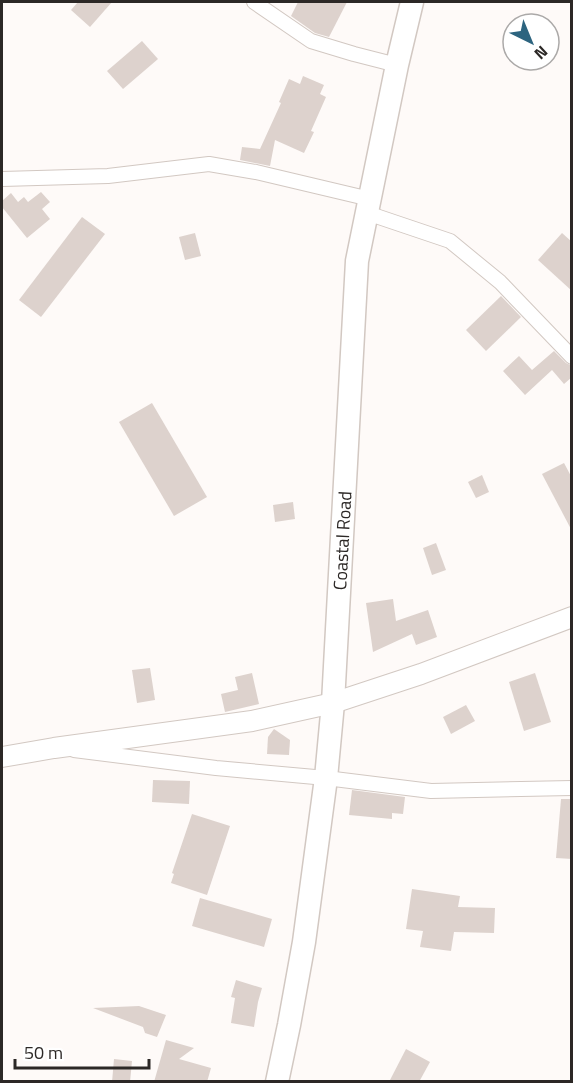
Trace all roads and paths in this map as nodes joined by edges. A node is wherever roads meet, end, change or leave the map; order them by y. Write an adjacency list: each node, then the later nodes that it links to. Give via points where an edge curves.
1 (254, 2): 3 (street, via 311,41)
2 (412, 2): 3 (main road, Coastal Road)
3 (397, 65): 5 (main road, Coastal Road)
4 (2, 179): 5 (street, via 108,176 209,164 256,172)
5 (368, 206): 6 (street, via 450,241 500,282); 8 (main road, Coastal Road, via 357,261)
6 (572, 357)
7 (572, 617): 8 (street)
8 (333, 703): 9 (street, via 252,722); 11 (main road, Coastal Road)
9 (54, 748): 10 (street); 11 (street)
10 (2, 757)
11 (326, 778): 12 (street, via 431,790); 13 (main road, Coastal Road, via 304,942)
12 (572, 788)
13 (277, 1082)

